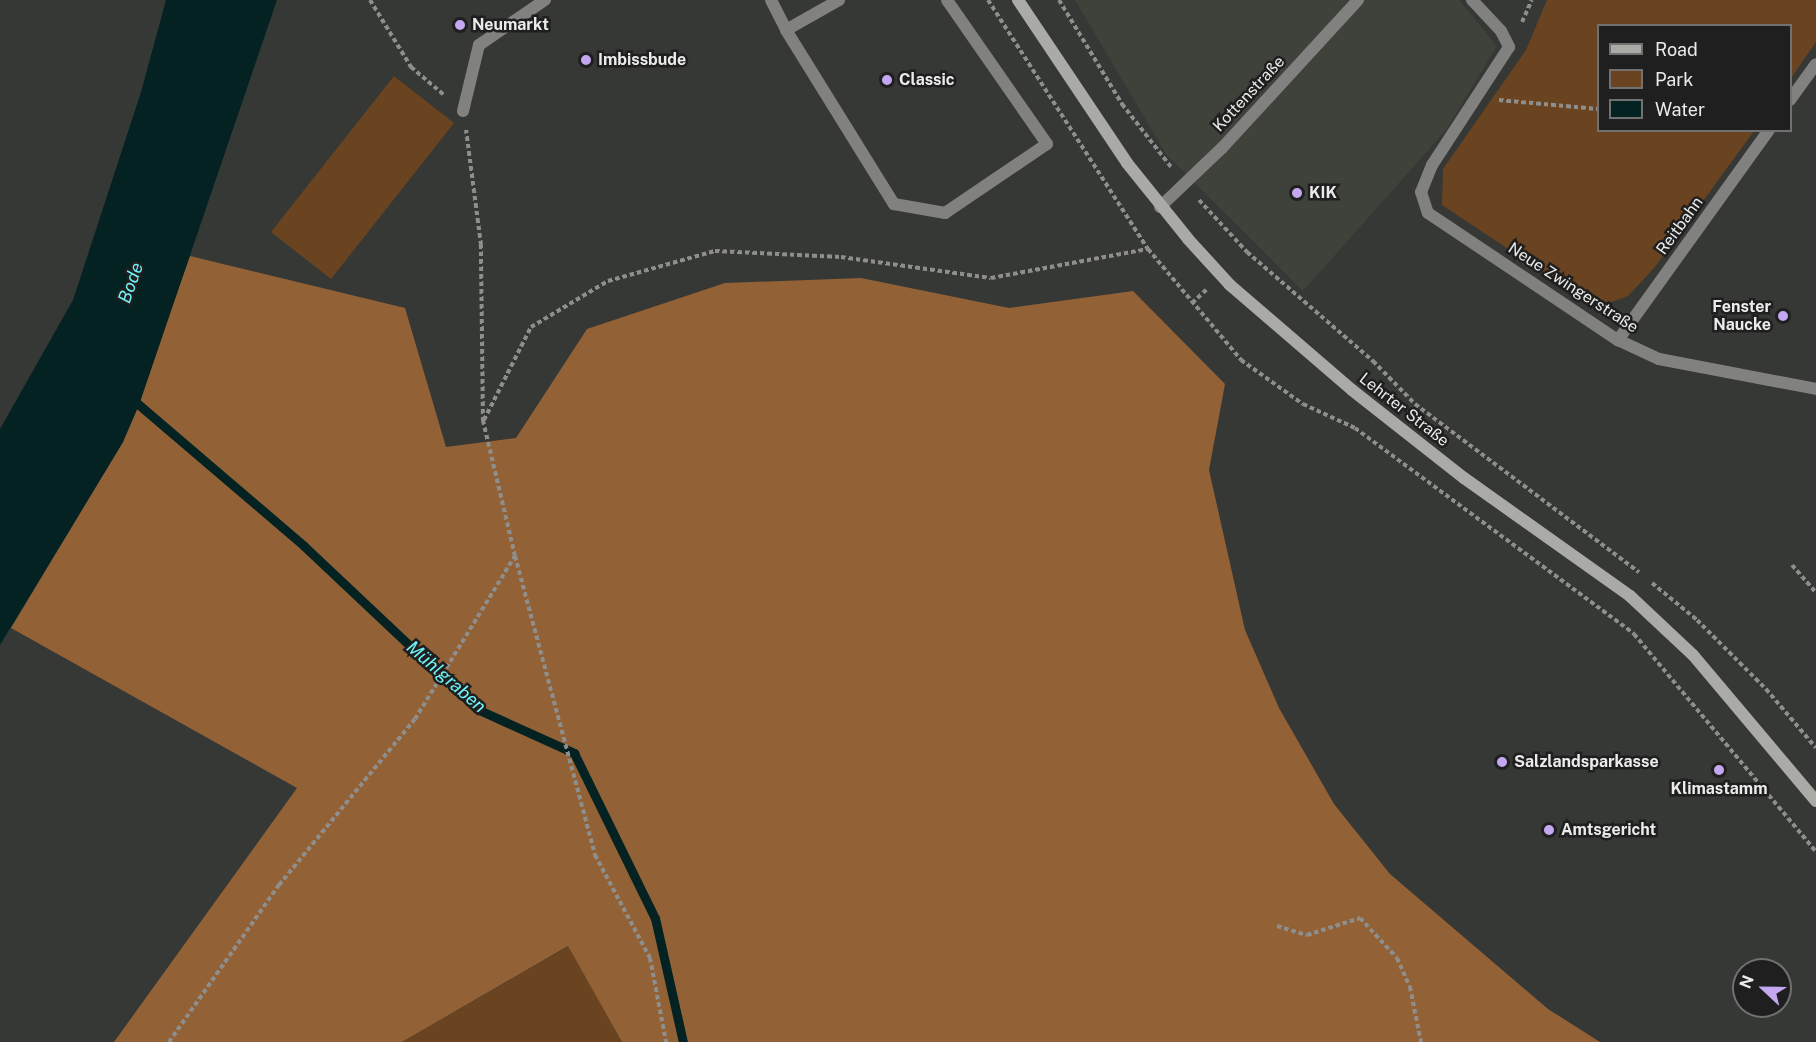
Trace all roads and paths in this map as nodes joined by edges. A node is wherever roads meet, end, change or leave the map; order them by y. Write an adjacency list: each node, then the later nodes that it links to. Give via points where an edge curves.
1 (370, 0): 15 (path, via 411,67)
2 (545, 0): 15 (street, via 479,45)
3 (771, 0): 10 (street)
4 (839, 0): 10 (street)
5 (947, 0): 10 (street, via 1047,144 945,213 894,204)
6 (1018, 0): 18 (main road, Lehrter Straße, via 1082,99)
7 (1059, 0): 17 (path, via 1122,104)
8 (1358, 0): 17 (street, Kottenstraße)
9 (1472, 0): 12 (street, via 1501,31 1509,47)
10 (786, 30)
11 (1816, 64): 13 (street)
12 (1478, 99): 14 (path); 20 (street, Neue Zwingerstraße, via 1432,165 1421,192 1428,213)
13 (1792, 99)
14 (1597, 109)
15 (463, 111): 22 (path, via 481,245)
16 (1768, 132): 20 (street, Reitbahn)
17 (1185, 185): 18 (street, Kottenstraße); 26 (path, via 1247,252 1415,404 1612,550 1697,620 1766,689)
18 (1160, 207): 27 (main road, Lehrter Straße, via 1230,285 1325,368 1464,478 1630,596 1694,655)
19 (1148, 249): 22 (path, via 991,278 841,257 715,251 608,280 531,327)
20 (1618, 340): 21 (street, Neue Zwingerstraße, via 1659,359)
21 (1816, 389)
22 (483, 421): 23 (path)
23 (515, 556): 29 (path, via 415,719 279,885); 30 (path, via 595,855 650,958)
24 (1792, 565): 25 (path)
25 (1816, 593)
26 (1816, 748)
27 (1816, 801)
28 (1277, 926): 31 (path, via 1307,935 1360,918 1397,958 1410,987)
29 (169, 1042)
30 (666, 1042)
31 (1420, 1042)

